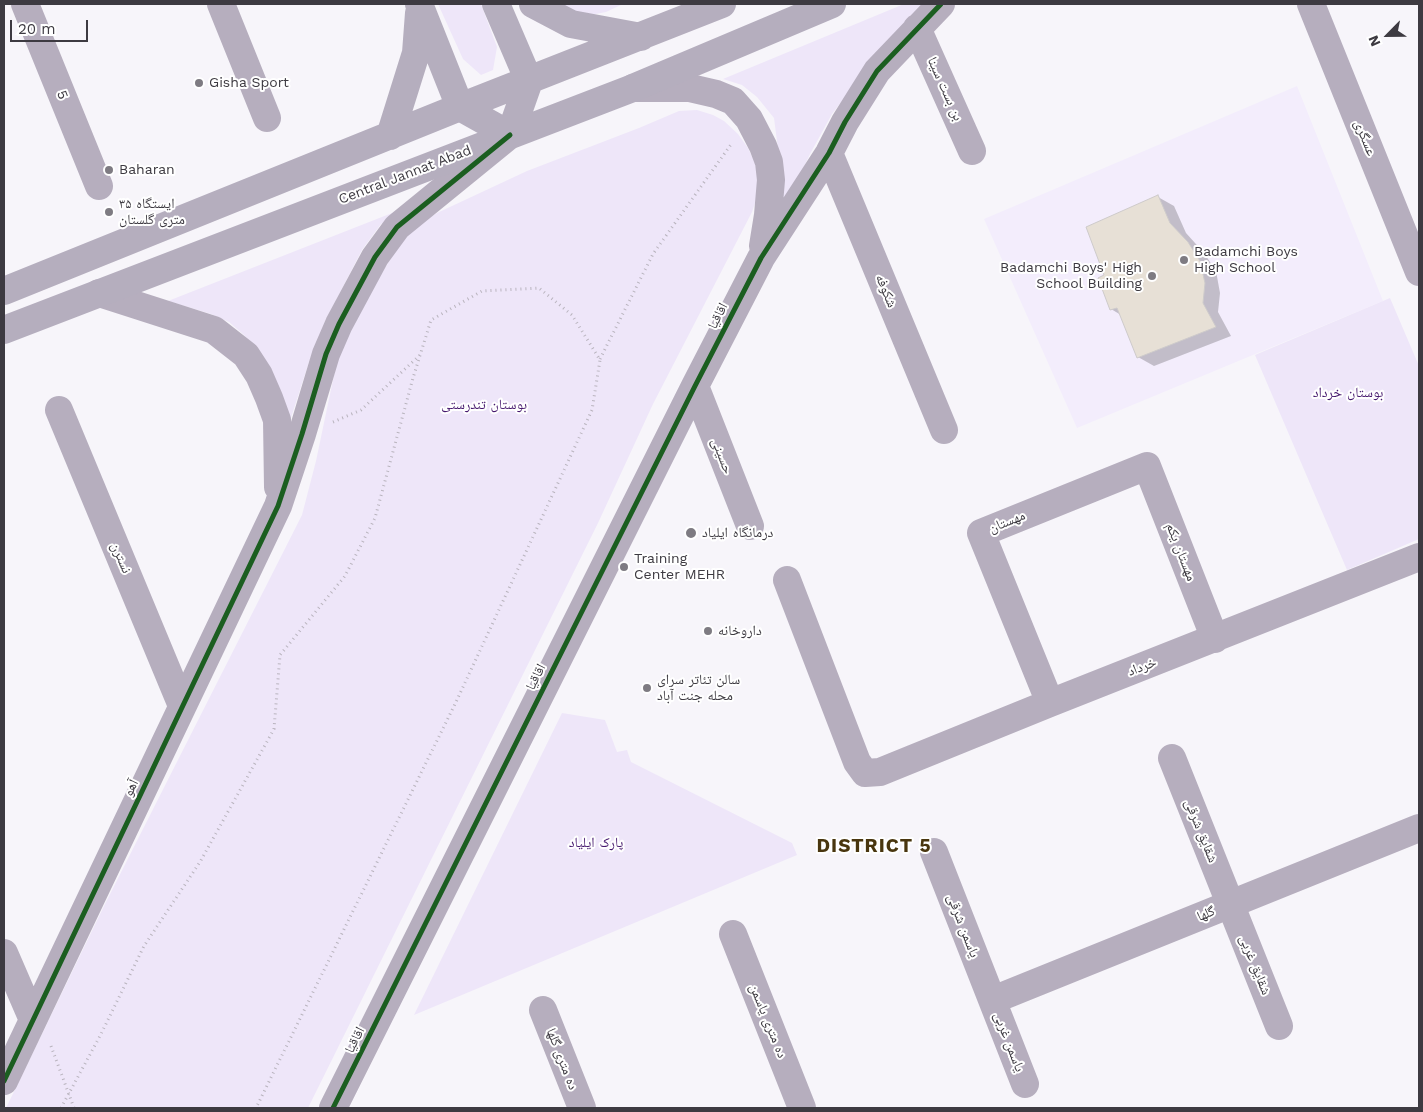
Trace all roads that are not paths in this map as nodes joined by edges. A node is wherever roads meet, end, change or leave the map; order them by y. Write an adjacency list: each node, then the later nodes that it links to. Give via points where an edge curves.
1 (25, 4): 20 (street, 5)
2 (221, 4): 15 (street)
3 (419, 4): 14 (main road); 17 (main road, via 416,53)
4 (496, 4): 12 (main road)
5 (533, 4): 11 (main road, via 571,24)
6 (722, 4): 11 (main road)
7 (832, 4): 13 (main road, Central Jannat Abad)
8 (941, 4): 10 (street)
9 (1311, 4): 22 (street, عسگری)
10 (917, 28): 18 (street, بن بست سینا); 19 (street, via 877,71)
11 (642, 37): 12 (main road)
12 (528, 81): 14 (main road); 16 (main road)
13 (633, 88): 16 (main road, Central Jannat Abad); 21 (street, via 690,88 716,94 733,101 749,119 769,162 771,180)
14 (460, 107): 16 (main road); 17 (main road)
15 (267, 118)
16 (510, 135): 24 (main road, Central Jannat Abad); 30 (street, آهو, via 397,227 375,257 326,354)
17 (390, 136): 23 (main road)
18 (972, 151)
19 (829, 153): 21 (street); 28 (street, شکوفه)
20 (99, 186)
21 (761, 258): 26 (street, اقاقیا)
22 (1419, 272)
23 (4, 291)
24 (99, 293): 25 (main road, Central Jannat Abad); 30 (street, via 214,330 246,355 270,398 276,420)
25 (4, 330)
26 (695, 386): 31 (street, حسینی); 49 (street, اقاقیا)
27 (59, 410): 36 (street, نسترن)
28 (944, 430)
29 (1147, 466): 34 (street, مهستان یکم); 35 (street, مهستان, via 982,533)
30 (278, 506): 36 (street, آهو)
31 (750, 526)
32 (1419, 557): 34 (street, خرداد)
33 (787, 580): 35 (street, خرداد, via 857,762 865,773 880,772)
34 (1214, 638): 35 (street, خرداد)
35 (1050, 703)
36 (182, 706): 45 (street, آهو)
37 (1172, 758): 40 (street, شقایق شرقی)
38 (1419, 828): 40 (street, گلها)
39 (934, 852): 43 (street, یاسمن شرقی)
40 (1230, 904): 43 (street, گلها); 46 (street, شقایق غربی)
41 (733, 934): 51 (street, ده متری یاسمن)
42 (4, 953): 45 (street)
43 (993, 1000): 48 (street, یاسمن غربی)
44 (543, 1010): 50 (street, ده متری گلها)
45 (35, 1015): 47 (street, آهو)
46 (1279, 1026)
47 (5, 1077)
48 (1025, 1084)
49 (341, 1103)
50 (582, 1108)
51 (802, 1108)

